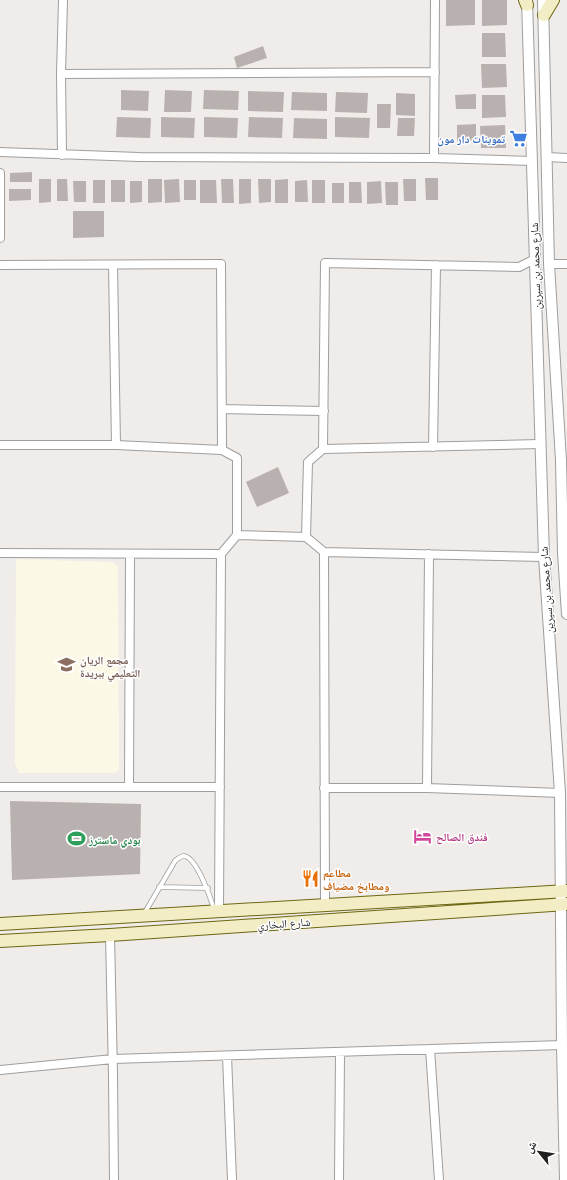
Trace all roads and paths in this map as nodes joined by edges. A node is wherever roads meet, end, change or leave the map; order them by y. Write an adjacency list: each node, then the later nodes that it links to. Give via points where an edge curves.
1 (63, 0): 8 (street)
2 (435, 0): 7 (street)
3 (544, 0): 6 (street, شارع محمد بن سيرين)
4 (553, 0): 6 (main road)
5 (526, 2): 14 (street, شارع محمد بن سيرين)
6 (544, 15): 11 (street, شارع محمد بن سيرين)
7 (435, 72): 8 (street); 12 (street)
8 (61, 74): 10 (street)
9 (0, 152): 10 (street)
10 (62, 155): 12 (street)
11 (547, 157): 13 (street); 18 (street, شارع محمد بن سيرين)
12 (434, 158): 14 (street)
13 (567, 158)
14 (532, 161): 17 (street, شارع محمد بن سيرين)
15 (0, 173): 16 (street)
16 (0, 238)
17 (535, 259): 22 (street, via 519,266); 25 (street, شارع محمد بن سيرين)
18 (549, 264): 19 (street); 31 (street, شارع محمد بن سيرين)
19 (567, 264)
20 (0, 265): 21 (street)
21 (114, 265): 23 (street, via 221,264); 27 (street)
22 (436, 265): 24 (street, via 325,263); 28 (street)
23 (222, 409): 24 (street); 30 (street)
24 (324, 411): 29 (street)
25 (540, 444): 28 (street); 40 (street, شارع محمد بن سيرين)
26 (0, 445): 27 (street)
27 (116, 445): 30 (street)
28 (433, 447): 29 (street)
29 (323, 449): 33 (street, via 308,462)
30 (222, 450): 32 (street, via 237,458)
31 (564, 460): 35 (street, شارع محمد بن سيرين)
32 (237, 535): 33 (street); 38 (street)
33 (306, 537): 34 (street)
34 (324, 552): 39 (street); 45 (street)
35 (565, 553): 41 (street, شارع محمد بن سيرين)
36 (0, 554): 37 (street)
37 (130, 554): 38 (street); 42 (street)
38 (221, 554): 44 (street)
39 (429, 554): 40 (street); 46 (street)
40 (544, 556): 47 (street, شارع محمد بن سيرين)
41 (567, 614)
42 (130, 786): 43 (street); 44 (street)
43 (0, 787)
44 (220, 787): 53 (street)
45 (324, 788): 46 (street); 52 (street)
46 (427, 788): 47 (street)
47 (560, 793): 50 (street, شارع محمد بن سيرين)
48 (159, 887): 49 (lane); 49 (lane, via 175,861 185,856 191,860); 54 (lane)
49 (208, 888): 53 (lane)
50 (564, 891): 51 (street, شارع محمد بن سيرين); 52 (main road, شارع البخاري)
51 (564, 904): 56 (main road, شارع البخاري); 58 (street, شارع محمد بن سيرين)
52 (325, 905): 53 (main road, شارع البخاري)
53 (217, 912): 54 (main road, شارع البخاري)
54 (143, 916): 55 (main road, شارع البخاري)
55 (0, 924)
56 (110, 935): 57 (main road, شارع البخاري); 62 (street)
57 (0, 941)
58 (562, 1045): 59 (street); 68 (street, شارع محمد بن سيرين)
59 (430, 1049): 60 (street); 67 (street)
60 (340, 1052): 61 (street); 66 (street)
61 (227, 1056): 62 (street); 65 (street)
62 (113, 1059): 63 (street); 64 (street)
63 (0, 1070)
64 (114, 1180)
65 (232, 1180)
66 (339, 1180)
67 (439, 1180)
68 (565, 1180)

